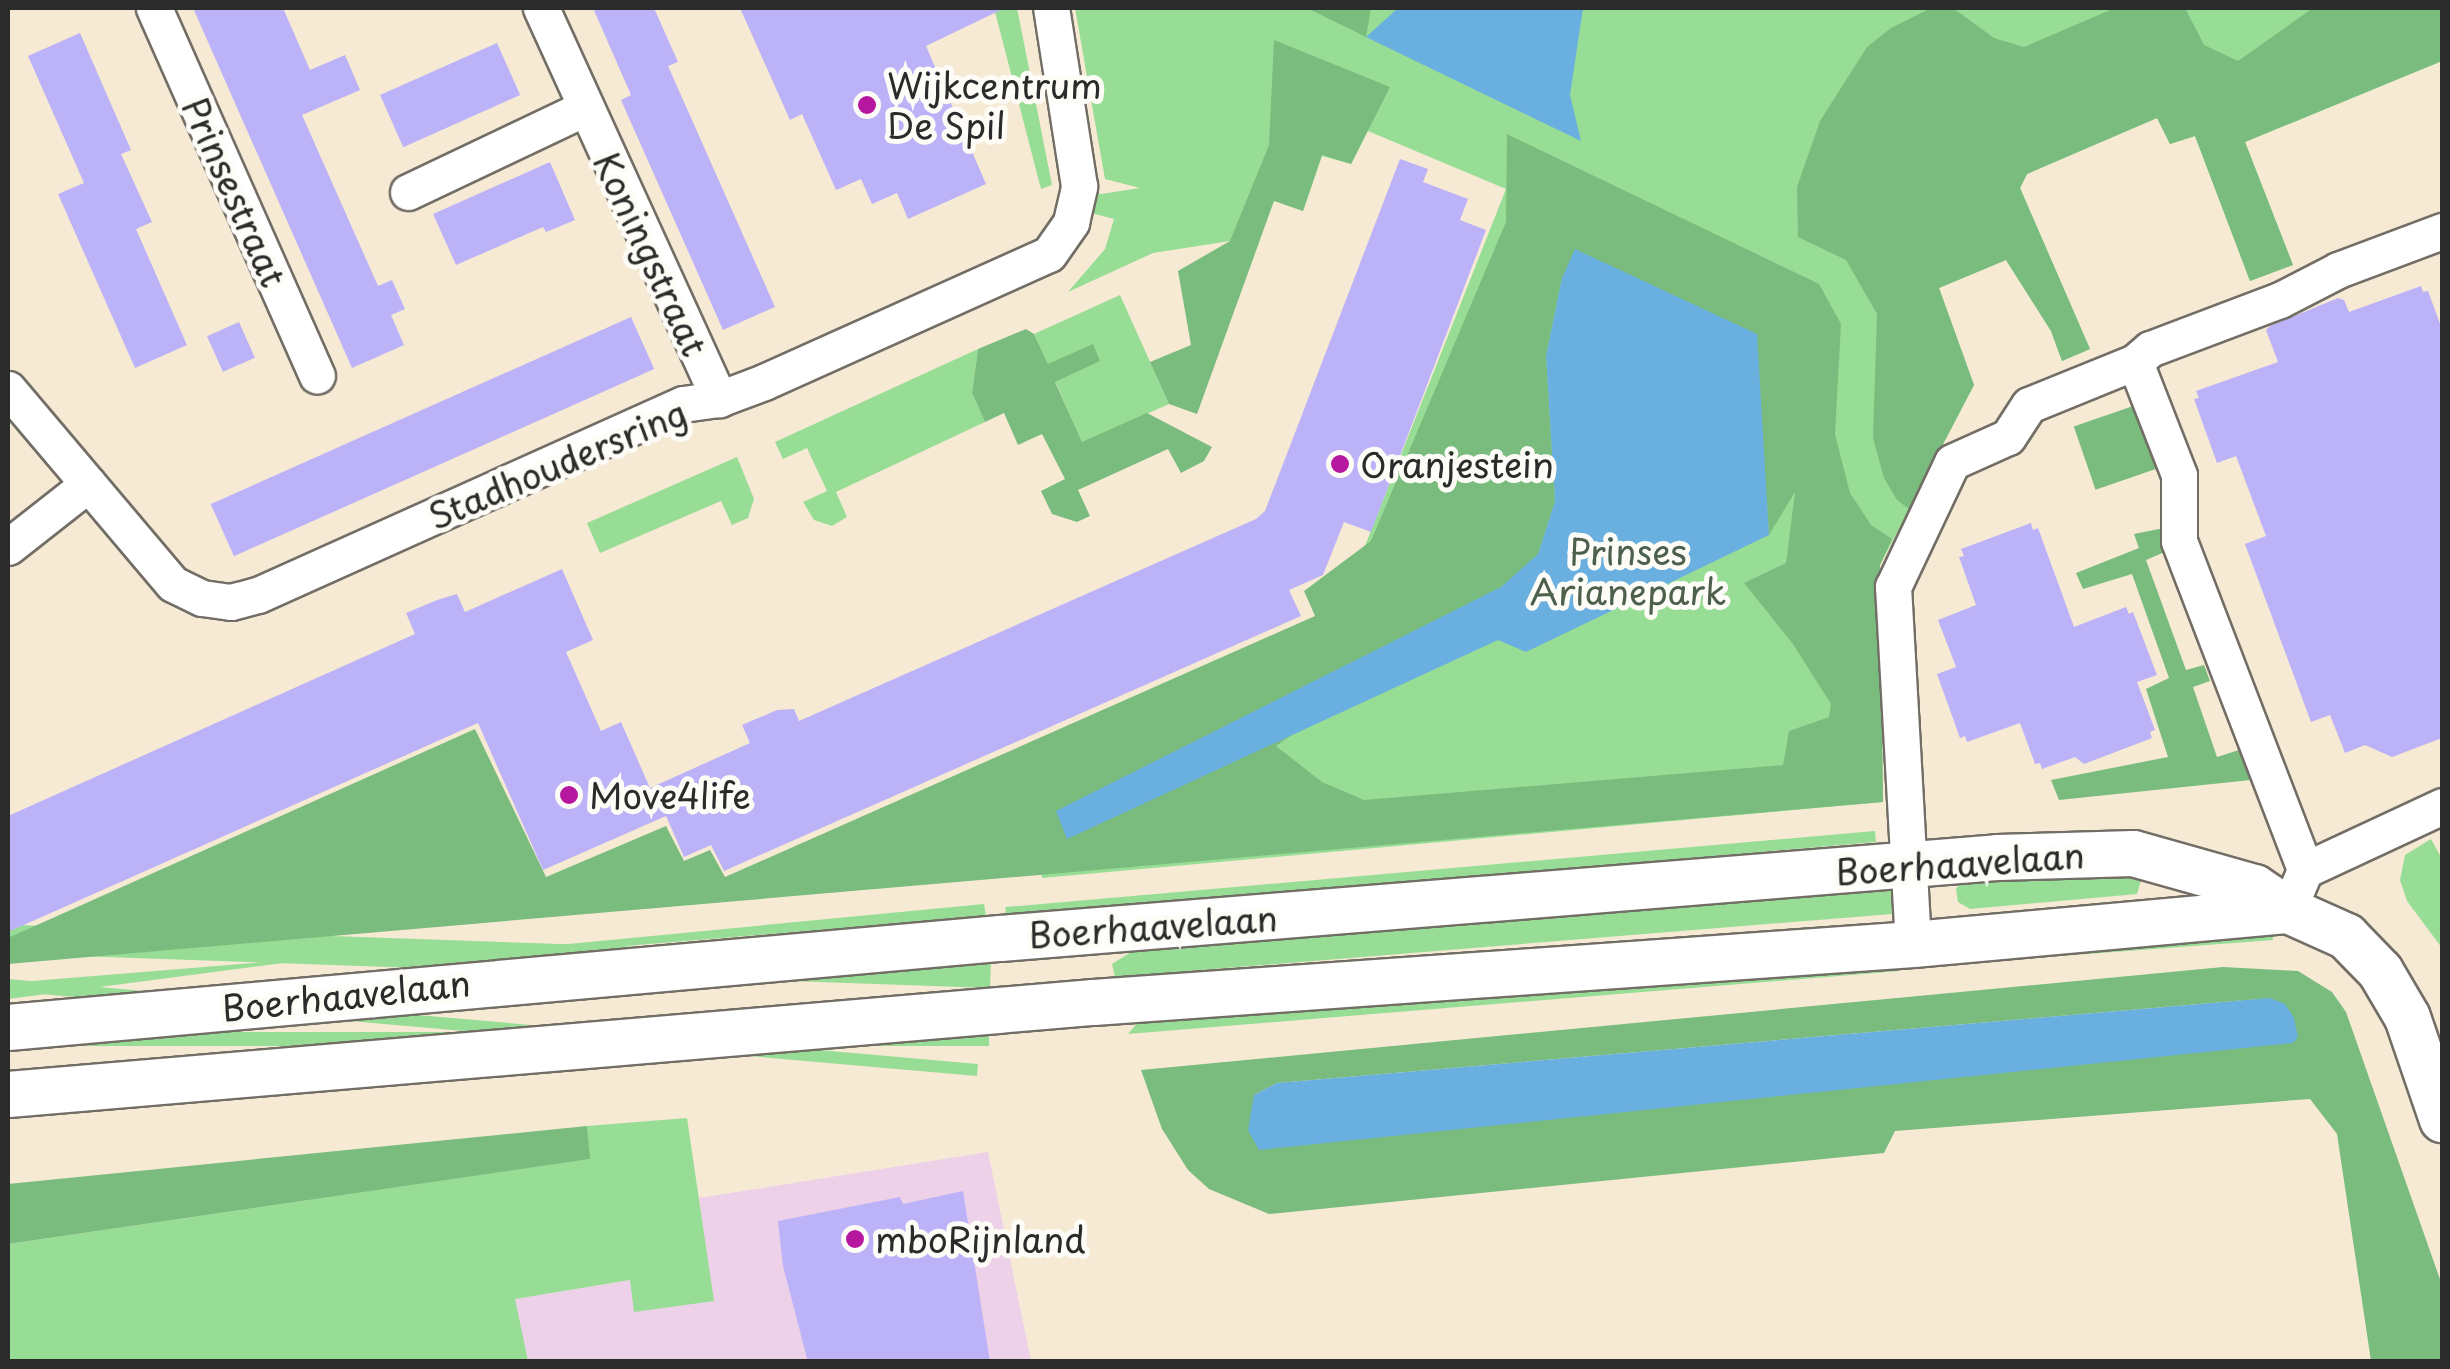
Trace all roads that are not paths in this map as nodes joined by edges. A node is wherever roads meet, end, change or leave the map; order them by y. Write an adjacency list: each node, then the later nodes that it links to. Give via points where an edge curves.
1 (154, 8): 8 (street, Prinsestraat)
2 (541, 8): 4 (street, Koningstraat)
3 (1051, 8): 10 (street, Stadhoudersring, via 1078,186 1071,222 1049,254)
4 (585, 108): 5 (street, Koningstraat); 10 (street, Koningstraat)
5 (408, 192)
6 (2442, 231): 7 (street, via 2150,350)
7 (2135, 362): 14 (street, via 2029,405 2008,438 1952,462 1907,554 1894,587); 15 (street, via 2179,474 2180,541)
8 (317, 376)
9 (8, 389): 11 (street, Stadhoudersring)
10 (719, 399): 11 (street, Stadhoudersring, via 682,404 258,596 231,602 173,584)
11 (88, 484): 12 (street)
12 (8, 547)
13 (2442, 806): 15 (street)
14 (1908, 865): 15 (street, Boerhaavelaan, via 2133,852 2254,887); 16 (street); 17 (street, Boerhaavelaan, via 530,977)
15 (2296, 890): 16 (street, Boerhaavelaan); 19 (street, Boerhaavelaan, via 2380,971 2406,1017)
16 (1914, 944): 18 (street, Boerhaavelaan, via 1093,1002)
17 (8, 1028)
18 (8, 1094)
19 (2442, 1119)

